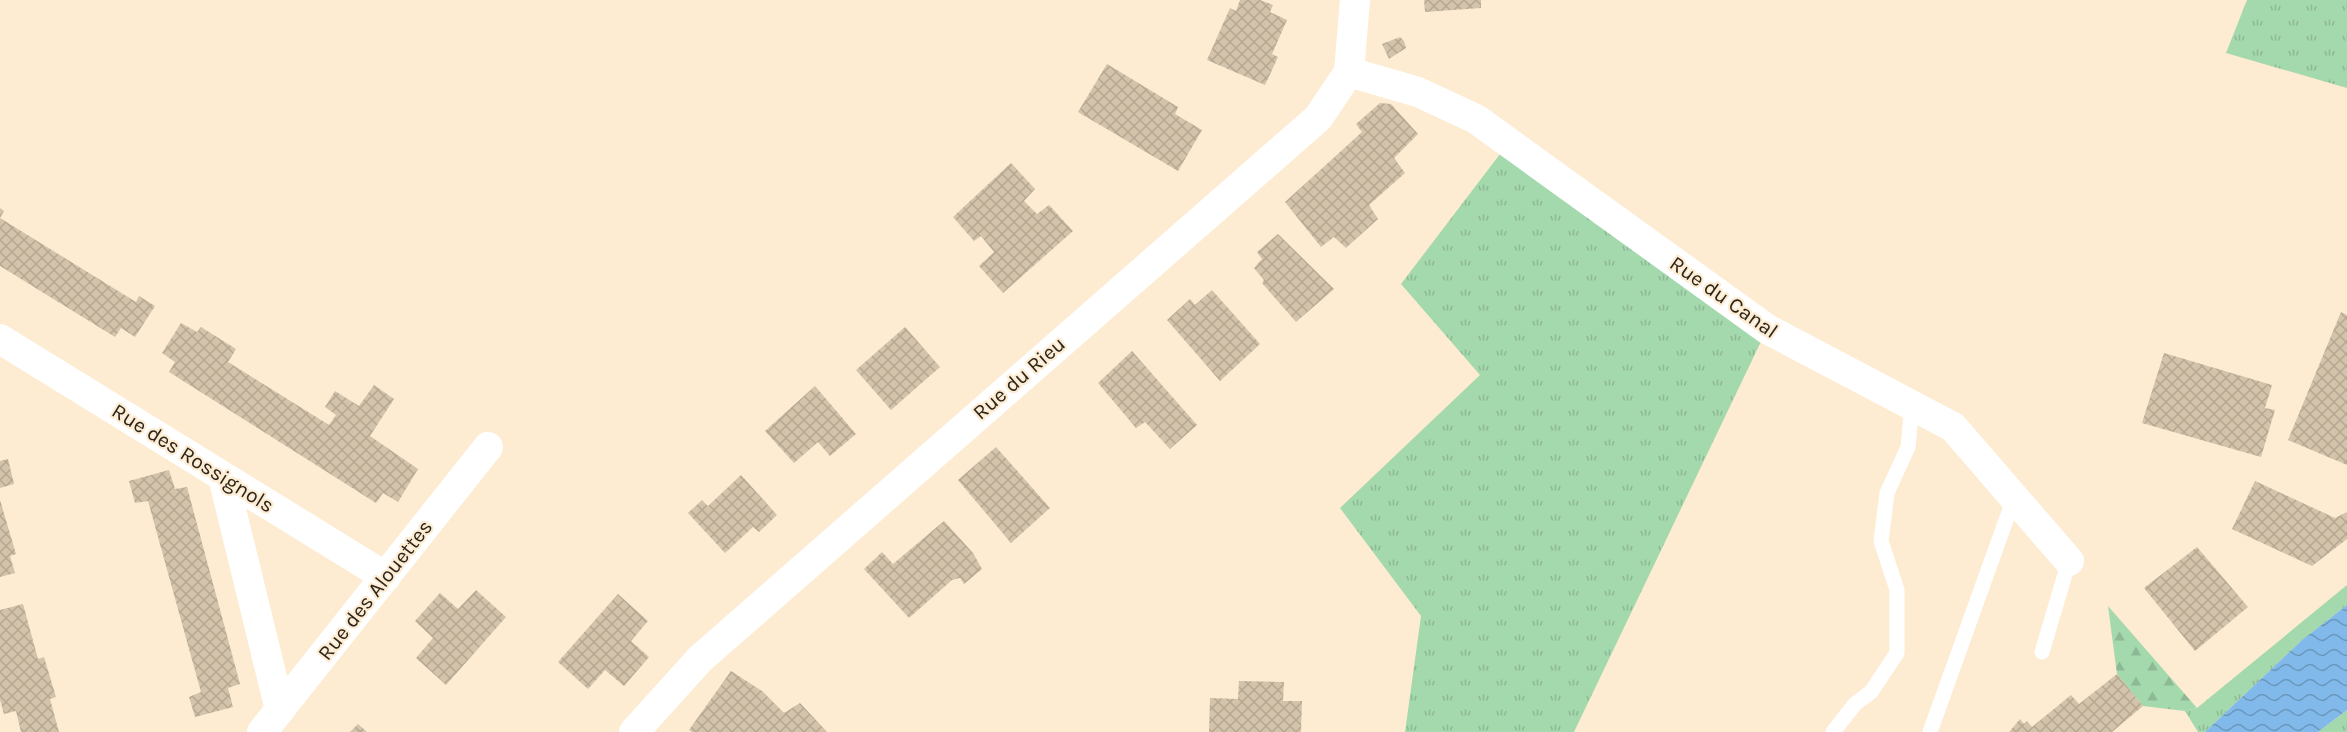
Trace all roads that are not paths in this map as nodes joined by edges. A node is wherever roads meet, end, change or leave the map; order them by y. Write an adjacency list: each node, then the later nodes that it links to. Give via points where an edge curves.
1 (1355, 0): 2 (street, Rue du Rieu)
2 (1349, 72): 4 (street, Rue du Canal, via 1418,92 1476,119 1767,329); 12 (street, Rue du Rieu, via 1318,118 700,659)
3 (0, 339): 6 (street, Rue des Rossignols)
4 (1912, 405): 7 (street, Rue du Canal, via 1953,427); 13 (lane, via 1908,447 1887,493 1881,540 1897,590 1897,653 1871,692 1855,704)
5 (488, 447): 9 (street, Rue des Alouettes)
6 (223, 477): 9 (street, Rue des Rossignols); 11 (street)
7 (2014, 498): 8 (street, Rue du Canal); 14 (lane)
8 (2069, 561): 10 (lane)
9 (386, 577): 11 (street, Rue des Alouettes)
10 (2042, 652)
11 (271, 721)
12 (634, 732)
13 (1833, 732)
14 (1929, 732)

